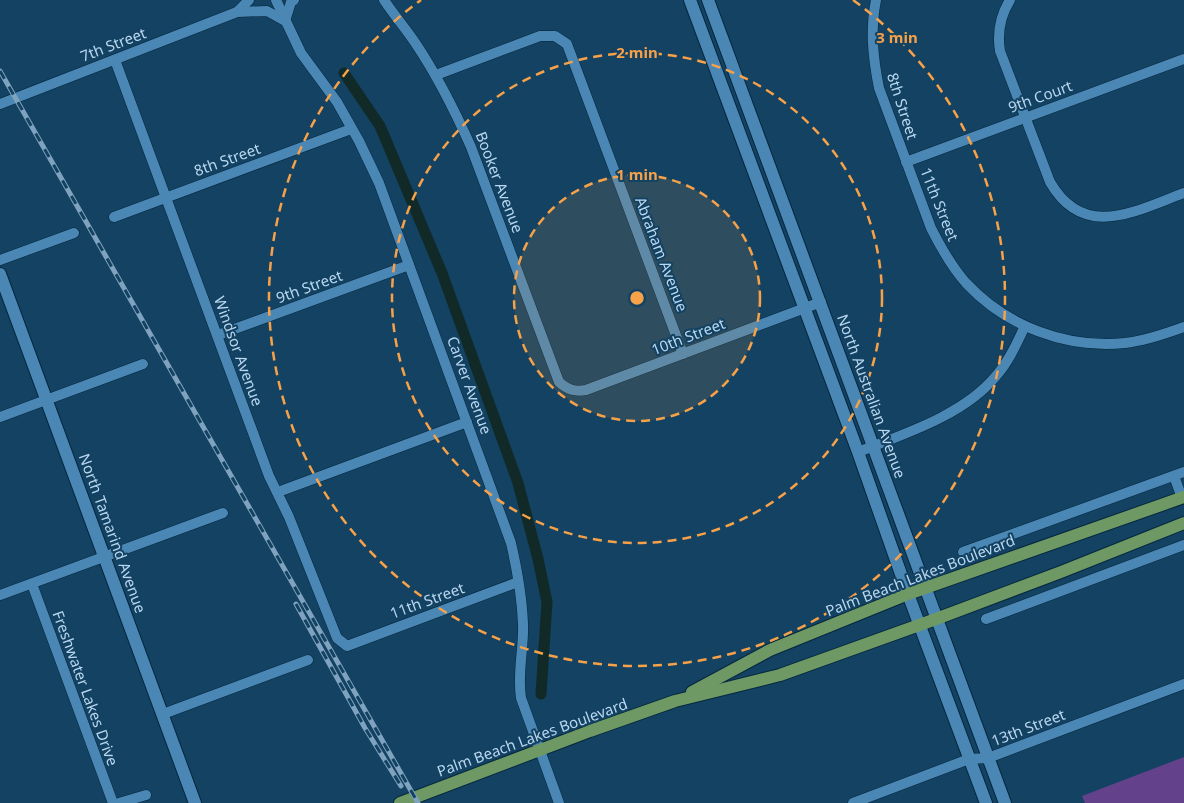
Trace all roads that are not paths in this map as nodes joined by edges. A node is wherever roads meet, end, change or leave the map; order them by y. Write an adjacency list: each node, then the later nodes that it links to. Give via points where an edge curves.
1 (249, 0): 9 (street, 7th Street)
2 (276, 0): 10 (street, Carver Avenue)
3 (294, 0): 10 (street)
4 (384, 0): 13 (street, Booker Avenue)
5 (690, 0): 26 (main road)
6 (708, 0): 25 (main road, North Australian Avenue)
7 (876, 0): 17 (street, 8th Street, via 872,33 874,65)
8 (1010, 0): 15 (street, via 1000,20 999,43)
9 (237, 12): 10 (street, 7th Street, via 267,11); 12 (street, 7th Street)
10 (285, 21): 16 (street, Carver Avenue, via 301,52 337,102)
11 (1184, 59): 15 (street, 9th Court)
12 (115, 60): 14 (street, 7th Street); 19 (street, Windsor Avenue)
13 (436, 75): 30 (street, Abraham Avenue, via 540,36 555,36 567,44); 32 (street, Booker Avenue, via 471,147 559,382)
14 (0, 104)
15 (1024, 118): 17 (street, 9th Court); 18 (street, via 1054,189 1082,213 1096,217 1119,216)
16 (351, 129): 19 (street, 8th Street); 23 (street, Carver Avenue, via 379,183)
17 (906, 162): 27 (street, 11th Street, via 931,228 950,263 976,293)
18 (1184, 193)
19 (166, 198): 20 (street, 8th Street); 29 (street, Windsor Avenue)
20 (114, 217)
21 (74, 233): 22 (street)
22 (0, 260)
23 (410, 264): 29 (street, 9th Street); 35 (street, Carver Avenue)
24 (0, 274): 33 (main road, North Tamarind Avenue)
25 (821, 302): 26 (street, 10th Street); 36 (main road, North Australian Avenue)
26 (804, 308): 30 (street, 10th Street); 37 (main road)
27 (1025, 326): 28 (street, 11th Street, via 1062,339 1101,344 1149,339); 36 (street, via 997,376 970,401 937,419)
28 (1184, 327)
29 (218, 335): 39 (street, Windsor Avenue, via 269,476)
30 (683, 354): 32 (street, 10th Street, via 579,392)
31 (143, 364): 33 (street)
32 (565, 387)
33 (46, 400): 34 (street); 45 (main road, North Tamarind Avenue)
34 (0, 417)
35 (467, 422): 39 (street); 47 (street, Carver Avenue, via 511,543)
36 (874, 445): 37 (street); 49 (main road, North Australian Avenue)
37 (858, 452): 51 (main road)
38 (1179, 474): 40 (street); 44 (street)
39 (278, 492): 56 (street, Windsor Avenue, via 337,638)
40 (1183, 497): 49 (main road, Palm Beach Lakes Boulevard)
41 (223, 513): 45 (street)
42 (1184, 523): 46 (main road, Palm Beach Lakes Boulevard)
43 (1184, 545): 50 (street)
44 (963, 552)
45 (104, 557): 48 (street); 60 (main road, North Tamarind Avenue)
46 (1061, 572): 50 (street); 53 (main road, Palm Beach Lakes Boulevard)
47 (518, 582): 56 (street, 11th Street); 61 (street, Carver Avenue, via 523,624 519,686)
48 (32, 584): 52 (street); 65 (street, Freshwater Lakes Drive)
49 (925, 588): 51 (main road, Palm Beach Lakes Boulevard); 53 (main road, North Australian Avenue)
50 (1069, 588): 54 (street)
51 (908, 594): 55 (main road); 59 (main road, Palm Beach Lakes Boulevard, via 770,650)
52 (0, 595)
53 (936, 619): 55 (main road, Palm Beach Lakes Boulevard); 62 (main road, North Australian Avenue)
54 (986, 619)
55 (920, 625): 59 (main road, Palm Beach Lakes Boulevard, via 780,675); 63 (main road)
56 (346, 646)
57 (308, 660): 60 (street)
58 (1184, 684): 62 (street, 13th Street)
59 (675, 701): 61 (main road, Palm Beach Lakes Boulevard)
60 (162, 714): 67 (main road, North Tamarind Avenue)
61 (540, 750): 68 (main road, Palm Beach Lakes Boulevard); 69 (street, Carver Avenue)
62 (988, 758): 63 (street, 13th Street); 72 (main road, North Australian Avenue)
63 (969, 759): 70 (street, 13th Street); 71 (main road)
64 (146, 795): 66 (street)
65 (113, 803)
66 (119, 803)
67 (195, 803)
68 (400, 803)
69 (559, 803)
70 (852, 803)
71 (986, 803)
72 (1005, 803)

